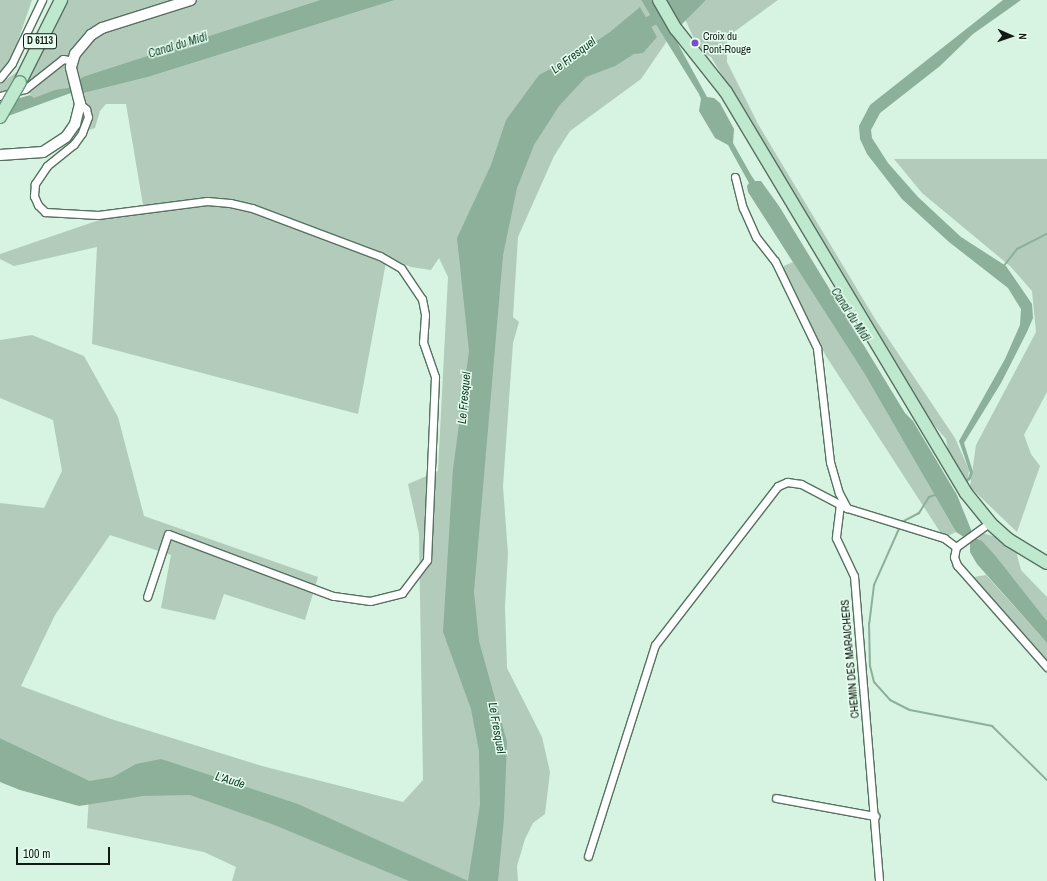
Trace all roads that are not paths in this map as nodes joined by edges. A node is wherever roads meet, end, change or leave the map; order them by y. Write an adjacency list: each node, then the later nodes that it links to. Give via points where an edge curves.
1 (42, 0): 6 (street, via 12,63)
2 (61, 0): 9 (main road, D 6113, bridge)
3 (191, 0): 5 (street, via 102,28 82,43)
4 (659, 0): 13 (main road, via 676,29 726,92)
5 (73, 61): 7 (street, via 63,59 25,89); 8 (street)
6 (0, 78)
7 (0, 96)
8 (79, 101): 10 (street, via 75,124 56,145 42,152); 16 (street, via 86,109 88,117 82,133 74,144 47,166 35,184 34,196 45,212 98,216 207,202 230,203 252,208 380,256 402,268 422,299 425,315 423,342 436,377 427,560 402,593 370,601 333,596 168,534)
9 (0, 117)
10 (0, 155)
11 (735, 177): 12 (street, via 743,208 756,237 775,261 817,348 830,462)
12 (844, 506): 14 (street, via 944,538); 19 (street, CHEMIN DES MARAICHERS, via 836,538 854,576); 20 (street, via 801,484 786,482 778,486 655,645)
13 (985, 527): 14 (street); 15 (main road)
14 (956, 547): 17 (street, via 954,558 957,565)
15 (1047, 563)
16 (147, 596)
17 (1047, 667)
18 (776, 798): 19 (street)
19 (875, 816): 21 (street, CHEMIN DES MARAICHERS)
20 (588, 856)
21 (879, 881)

